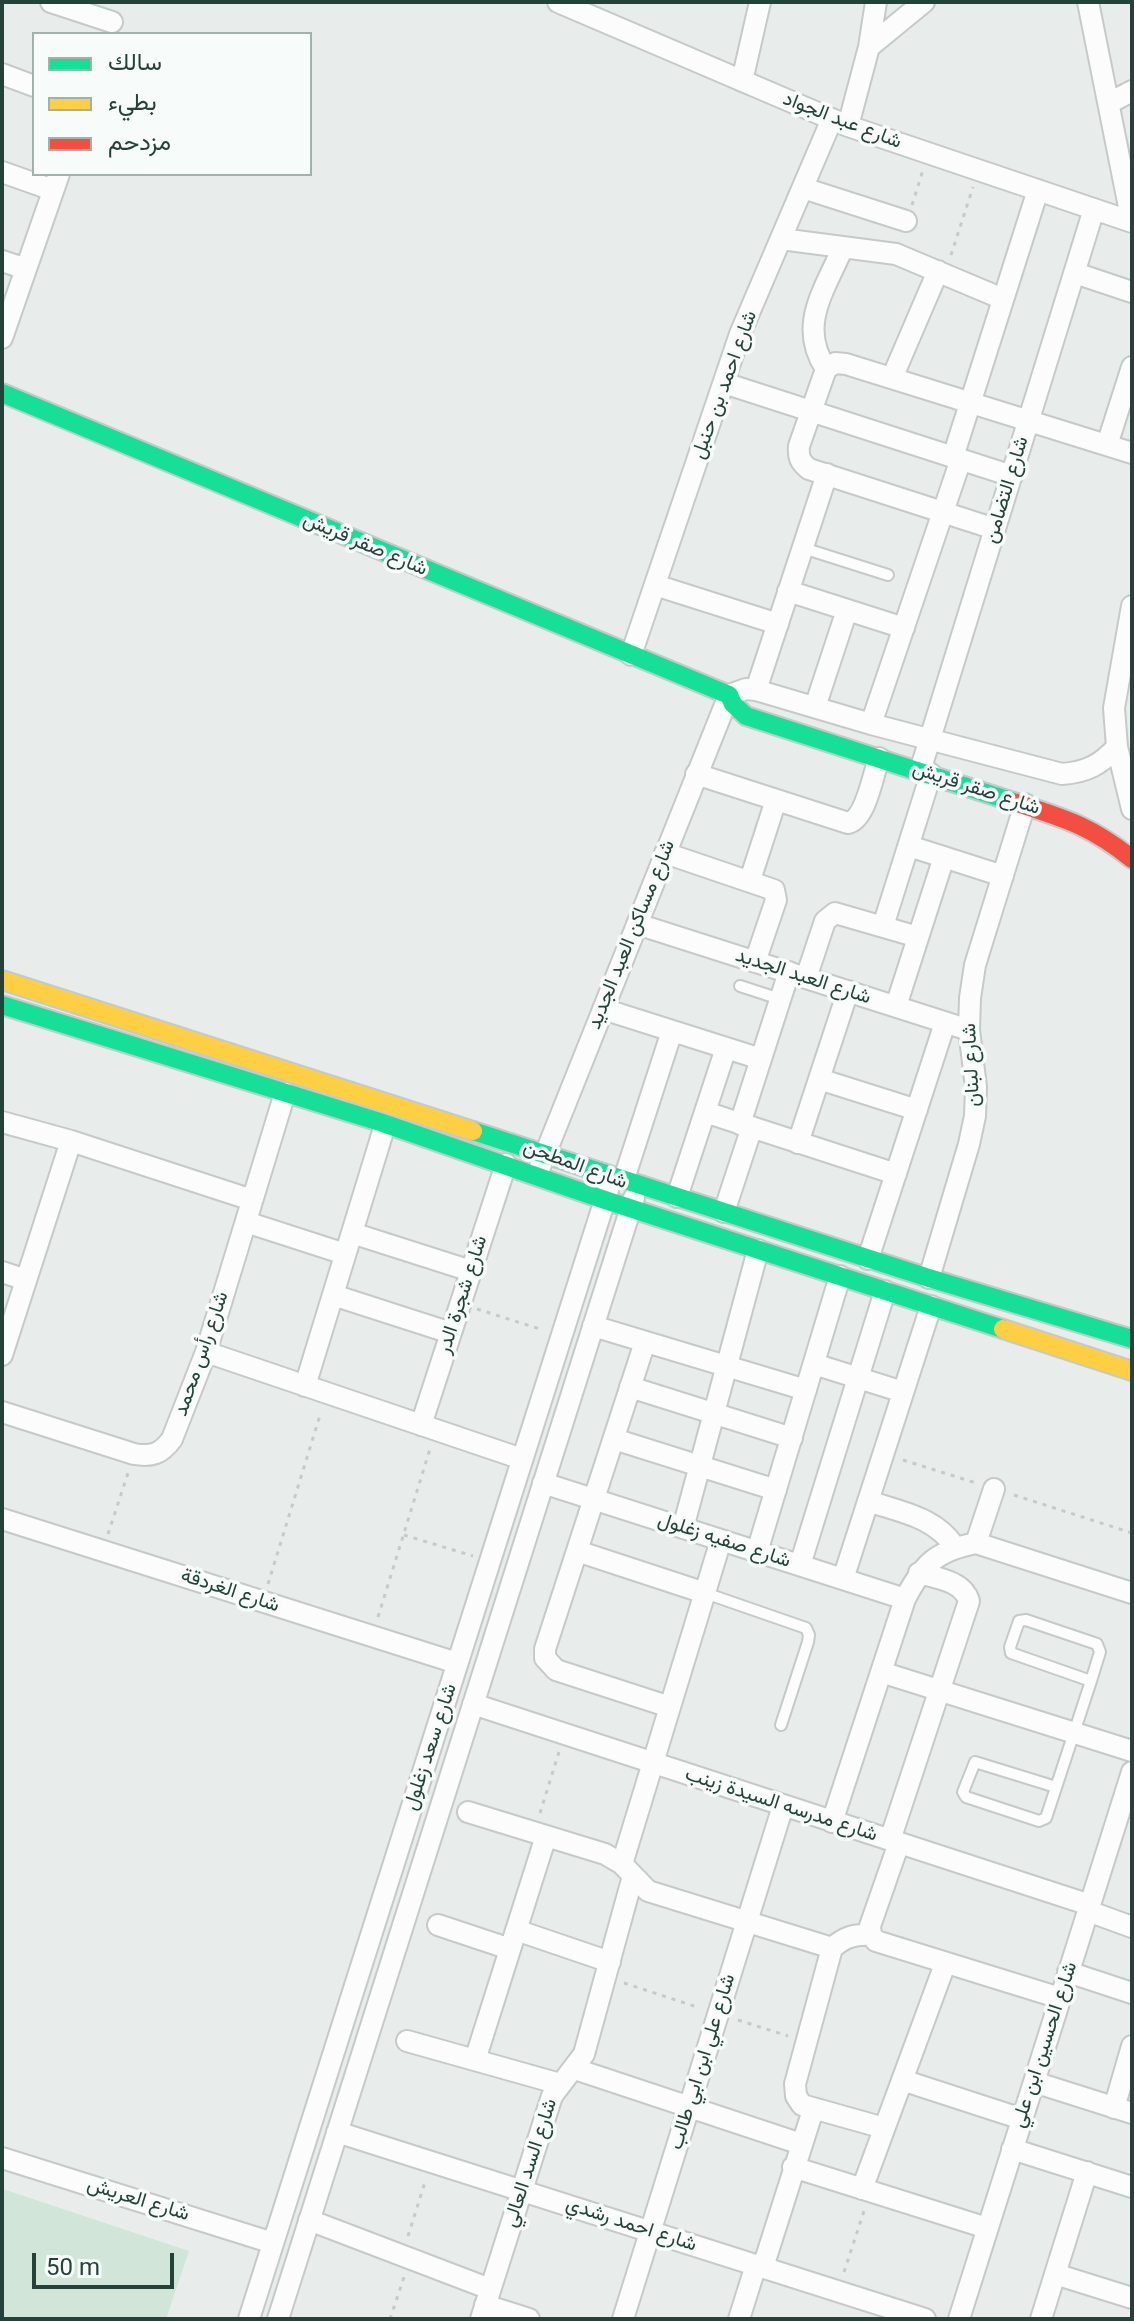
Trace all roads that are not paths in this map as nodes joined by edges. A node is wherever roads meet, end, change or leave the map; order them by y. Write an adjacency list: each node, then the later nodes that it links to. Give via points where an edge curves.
1 (51, 2): 8 (street)
2 (119, 2): 8 (street)
3 (558, 2): 11 (street, شارع عبد الجواد)
4 (760, 2): 11 (street)
5 (876, 2): 9 (street, شارع احمد بن حنبل)
6 (924, 2): 9 (street)
7 (1088, 2): 14 (street)
8 (110, 28)
9 (869, 47): 15 (street, شارع احمد بن حنبل)
10 (2, 74): 12 (street)
11 (742, 81): 15 (street, شارع عبد الجواد)
12 (32, 85)
13 (1132, 91): 14 (street)
14 (1109, 103): 22 (street)
15 (840, 123): 18 (street, شارع احمد بن حنبل); 19 (street, شارع عبد الجواد)
16 (2, 172): 17 (street)
17 (56, 182): 26 (street)
18 (803, 188): 21 (street); 23 (street, شارع احمد بن حنبل)
19 (1038, 190): 20 (street, شارع عبد الجواد); 30 (street)
20 (1094, 209): 22 (street, شارع عبد الجواد); 28 (street, شارع التضامن)
21 (906, 221)
22 (1132, 222)
23 (781, 239): 24 (street); 35 (street, شارع احمد بن حنبل)
24 (843, 247): 27 (street, via 896,254); 33 (street, via 812,321 814,346)
25 (2, 261): 26 (street)
26 (26, 269): 31 (street)
27 (942, 273): 30 (street); 34 (street)
28 (1075, 273): 29 (street); 39 (street, شارع التضامن)
29 (1132, 292)
30 (1003, 299): 37 (street)
31 (2, 338)
32 (1132, 367): 40 (street)
33 (826, 369): 34 (street, via 846,364); 38 (street)
34 (892, 378): 37 (street)
35 (724, 383): 38 (street); 49 (street, شارع احمد بن حنبل)
36 (2, 393): 56 (street, شارع صقر قريش)
37 (970, 404): 39 (street); 42 (street)
38 (811, 411): 42 (street); 43 (street, via 798,455 809,469)
39 (1028, 422): 40 (street); 44 (street, شارع التضامن)
40 (1107, 445): 41 (street)
41 (1132, 453)
42 (957, 458): 44 (street); 45 (street)
43 (827, 474): 45 (street); 47 (street)
44 (1012, 476): 46 (street, شارع التضامن)
45 (943, 512): 46 (street); 54 (street)
46 (995, 529): 62 (street, شارع التضامن)
47 (803, 548): 48 (lane); 50 (street)
48 (888, 575)
49 (655, 585): 53 (street); 56 (street, شارع احمد بن حنبل)
50 (788, 591): 52 (street); 53 (street)
51 (1132, 606): 55 (street)
52 (847, 610): 54 (street); 60 (street)
53 (778, 624): 58 (street)
54 (904, 628): 61 (street)
55 (1130, 628): 57 (street)
56 (631, 655): 59 (street, شارع صقر قريش)
57 (1125, 687): 63 (street, via 1114,708)
58 (756, 690): 59 (street, شارع صقر قريش); 60 (street, شارع صقر قريش)
59 (729, 695): 64 (street, شارع صقر قريش, via 746,716); 66 (street, شارع مساكن العبد الجديد)
60 (815, 707): 61 (street, شارع صقر قريش)
61 (871, 724): 62 (street, شارع صقر قريش)
62 (930, 739): 63 (street, شارع صقر قريش, via 1062,774 1102,763); 65 (street, شارع التضامن)
63 (1117, 747): 69 (street)
64 (879, 758): 65 (street, شارع صقر قريش); 67 (street, via 861,814 853,822)
65 (926, 772): 68 (street, شارع صقر قريش); 70 (street, شارع التضامن)
66 (696, 774): 67 (street); 71 (street, شارع مساكن العبد الجديد)
67 (776, 800): 75 (street)
68 (1025, 804): 73 (street, شارع صقر قريش, via 1078,823); 74 (street, شارع لبنان)
69 (1132, 809)
70 (909, 846): 72 (street); 77 (street, شارع التضامن)
71 (665, 853): 75 (street); 76 (street, شارع مساكن العبد الجديد)
72 (944, 857): 74 (street); 78 (street)
73 (1132, 859)
74 (1003, 876): 89 (street, شارع لبنان, via 975,965)
75 (750, 880): 79 (street, via 770,886 776,895)
76 (637, 924): 79 (street, شارع العبد الجديد); 87 (street, شارع مساكن العبد الجديد)
77 (883, 926): 78 (street); 80 (street, via 841,913 828,916)
78 (918, 937): 86 (street)
79 (755, 962): 80 (street, شارع العبد الجديد)
80 (798, 975): 83 (street, شارع العبد الجديد); 84 (street)
81 (2, 980): 102 (street, شارع المطحن)
82 (740, 986): 84 (lane)
83 (848, 991): 86 (street, شارع العبد الجديد); 93 (street)
84 (780, 999): 92 (street)
85 (2, 1005): 94 (street, شارع المطحن)
86 (896, 1006): 88 (street, شارع العبد الجديد)
87 (603, 1009): 90 (street); 102 (street, شارع مساكن العبد الجديد)
88 (945, 1023): 89 (street, شارع العبد الجديد); 95 (street)
89 (969, 1030): 120 (street, شارع لبنان, via 975,1116)
90 (672, 1031): 91 (street); 106 (street)
91 (726, 1048): 92 (street); 96 (street)
92 (761, 1059): 99 (street)
93 (819, 1079): 95 (street); 101 (street)
94 (285, 1093): 98 (street, شارع المطحن); 108 (street, شارع رأس محمد)
95 (917, 1110): 104 (street)
96 (705, 1112): 99 (street); 107 (street)
97 (2, 1122): 100 (street)
98 (385, 1125): 103 (street, شارع المطحن); 113 (street)
99 (746, 1126): 101 (street); 111 (street)
100 (71, 1141): 108 (street); 121 (street)
101 (798, 1143): 104 (street)
102 (546, 1153): 105 (street, شارع مساكن العبد الجديد); 106 (street, شارع المطحن)
103 (506, 1164): 105 (street, شارع المطحن); 117 (street, شارع شجرة الدر)
104 (896, 1174): 116 (street)
105 (537, 1175): 109 (street, شارع المطحن)
106 (625, 1180): 107 (street, شارع المطحن); 109 (street, شارع سعد زغلول); 110 (street, شارع سعد زغلول)
107 (677, 1197): 111 (street, شارع المطحن)
108 (252, 1200): 112 (street, شارع رأس محمد)
109 (605, 1200): 110 (street, شارع المطحن); 144 (street, شارع سعد زغلول)
110 (631, 1208): 114 (street, شارع المطحن); 125 (street, شارع سعد زغلول)
111 (724, 1212): 116 (street, شارع المطحن)
112 (246, 1222): 115 (street); 129 (street, شارع رأس محمد)
113 (352, 1233): 115 (street); 117 (street)
114 (758, 1250): 119 (street, شارع المطحن); 132 (street)
115 (345, 1254): 123 (street)
116 (868, 1259): 120 (street, شارع المطحن)
117 (471, 1271): 126 (street, شارع شجرة الدر)
118 (2, 1272): 121 (street)
119 (840, 1276): 122 (street, شارع المطحن); 131 (street)
120 (929, 1278): 127 (street, شارع المطحن)
121 (26, 1280): 130 (street)
122 (885, 1291): 124 (street, شارع المطحن); 134 (street)
123 (333, 1295): 126 (street); 135 (street)
124 (931, 1306): 133 (street, شارع المطحن); 138 (street)
125 (593, 1326): 128 (street); 146 (street, شارع سعد زغلول)
126 (451, 1333): 141 (street, شارع شجرة الدر)
127 (1132, 1339)
128 (645, 1342): 132 (street); 136 (street)
129 (206, 1352): 135 (street); 139 (street, شارع رأس محمد, via 172,1439 163,1451 149,1456)
130 (2, 1355)
131 (814, 1364): 134 (street); 137 (street)
132 (727, 1367): 137 (street); 140 (street)
133 (1132, 1371)
134 (858, 1378): 138 (street); 158 (street)
135 (305, 1386): 141 (street)
136 (630, 1387): 140 (street); 143 (street)
137 (806, 1390): 142 (street)
138 (903, 1392): 150 (street)
139 (2, 1412)
140 (714, 1413): 142 (street); 145 (street)
141 (428, 1427): 144 (street)
142 (792, 1438): 148 (street)
143 (614, 1439): 145 (street); 149 (street)
144 (522, 1459): 164 (street, شارع سعد زغلول)
145 (699, 1466): 148 (street); 152 (street)
146 (543, 1483): 149 (street, شارع صفيه زغلول); 168 (street, شارع سعد زغلول)
147 (994, 1489): 154 (street)
148 (776, 1490): 157 (street)
149 (594, 1500): 152 (street, شارع صفيه زغلول); 156 (street)
150 (868, 1501): 155 (street, via 925,1520); 160 (street)
151 (2, 1519): 164 (street, شارع الغردقة)
152 (683, 1528): 153 (street, شارع صفيه زغلول)
153 (721, 1540): 157 (street, شارع صفيه زغلول); 161 (street, شارع السد العالي)
154 (976, 1543): 155 (street); 162 (street)
155 (955, 1547): 159 (street)
156 (577, 1551): 161 (street); 169 (street, via 545,1649 549,1665)
157 (757, 1552): 158 (street, شارع صفيه زغلول)
158 (800, 1565): 160 (street, شارع صفيه زغلول)
159 (919, 1573): 163 (street); 167 (street, via 960,1586 969,1601)
160 (843, 1579): 163 (street, شارع صفيه زغلول)
161 (705, 1593): 169 (street, شارع السد العالي); 170 (lane, via 806,1628 808,1642)
162 (1132, 1593)
163 (905, 1599): 165 (street)
164 (457, 1663): 218 (street, شارع سعد زغلول)
165 (881, 1672): 167 (street); 178 (street)
166 (1091, 1681): 166 (lane, via 1011,1653 1019,1621 1097,1644 1100,1652); 171 (lane)
167 (940, 1690): 171 (street); 180 (street)
168 (473, 1704): 173 (street, شارع مدرسه السيدة زينب); 206 (street, شارع سعد زغلول)
169 (670, 1707): 173 (street, شارع السد العالي)
170 (781, 1725)
171 (1074, 1732): 172 (street); 175 (lane)
172 (1132, 1751)
173 (653, 1763): 176 (street, شارع مدرسه السيدة زينب); 181 (street, شارع السد العالي)
174 (1132, 1772): 182 (street, شارع الحسين ابن علي)
175 (1056, 1787): 175 (lane, via 975,1762 963,1792 1042,1821)
176 (783, 1806): 178 (street, شارع مدرسه السيدة زينب); 183 (street, شارع علي ابن ابي طالب)
177 (468, 1812): 179 (street)
178 (832, 1822): 180 (street, شارع مدرسه السيدة زينب)
179 (540, 1834): 181 (street, via 605,1854); 187 (street)
180 (895, 1842): 182 (street, شارع مدرسه السيدة زينب); 186 (street)
181 (628, 1870): 183 (street, via 648,1891); 189 (street, شارع السد العالي)
182 (1089, 1908): 185 (street, شارع مدرسه السيدة زينب); 191 (street, شارع الحسين ابن علي)
183 (747, 1922): 188 (street); 201 (street, شارع علي ابن ابي طالب)
184 (438, 1925): 187 (street)
185 (1132, 1927)
186 (871, 1935): 188 (street, via 856,1934); 190 (street, via 883,1945)
187 (513, 1940): 189 (street); 196 (street)
188 (832, 1948): 202 (street, via 795,2084 802,2105)
189 (610, 1962): 197 (street, شارع السد العالي)
190 (945, 1964): 193 (street); 198 (street)
191 (1068, 1972): 192 (street); 193 (street, شارع الحسين ابن علي)
192 (1132, 1993)
193 (1060, 1998): 199 (street, شارع الحسين ابن علي)
194 (407, 2041): 196 (street)
195 (1131, 2057): 203 (street)
196 (475, 2060): 200 (street)
197 (575, 2069): 200 (street, شارع السد العالي); 201 (street)
198 (902, 2080): 204 (street); 205 (street)
199 (1034, 2082): 203 (street); 204 (street, شارع الحسين ابن علي)
200 (560, 2084): 214 (street, شارع السد العالي)
201 (689, 2106): 207 (street); 217 (street, شارع علي ابن ابي طالب)
202 (813, 2110): 205 (street); 207 (street)
203 (1123, 2111)
204 (1022, 2119): 208 (street, شارع الحسين ابن علي)
205 (884, 2128): 213 (street)
206 (337, 2132): 214 (street, شارع احمد رشدي); 215 (street, شارع سعد زغلول)
207 (801, 2144): 210 (street)
208 (1012, 2149): 211 (street); 216 (street, شارع الحسين ابن علي)
209 (2, 2158): 218 (street, شارع العريش)
210 (793, 2167): 213 (street); 219 (street)
211 (1087, 2172): 212 (street); 220 (street)
212 (1132, 2187)
213 (866, 2190): 216 (street)
214 (522, 2191): 217 (street, شارع احمد رشدي); 222 (street, شارع السد العالي)
215 (309, 2220): 222 (street, via 406,2257); 225 (street, شارع سعد زغلول)
216 (987, 2228): 229 (street, شارع الحسين ابن علي)
217 (650, 2231): 219 (street, شارع احمد رشدي); 227 (street, شارع علي ابن ابي طالب)
218 (273, 2243): 224 (street, شارع سعد زغلول)
219 (760, 2266): 223 (street, شارع احمد رشدي); 228 (street)
220 (1055, 2274): 221 (street); 230 (street)
221 (1132, 2298)
222 (486, 2304): 226 (street)
223 (912, 2317)
224 (249, 2319)
225 (278, 2319)
226 (529, 2319)
227 (623, 2319)
228 (739, 2319)
229 (959, 2319)
230 (1041, 2319)

